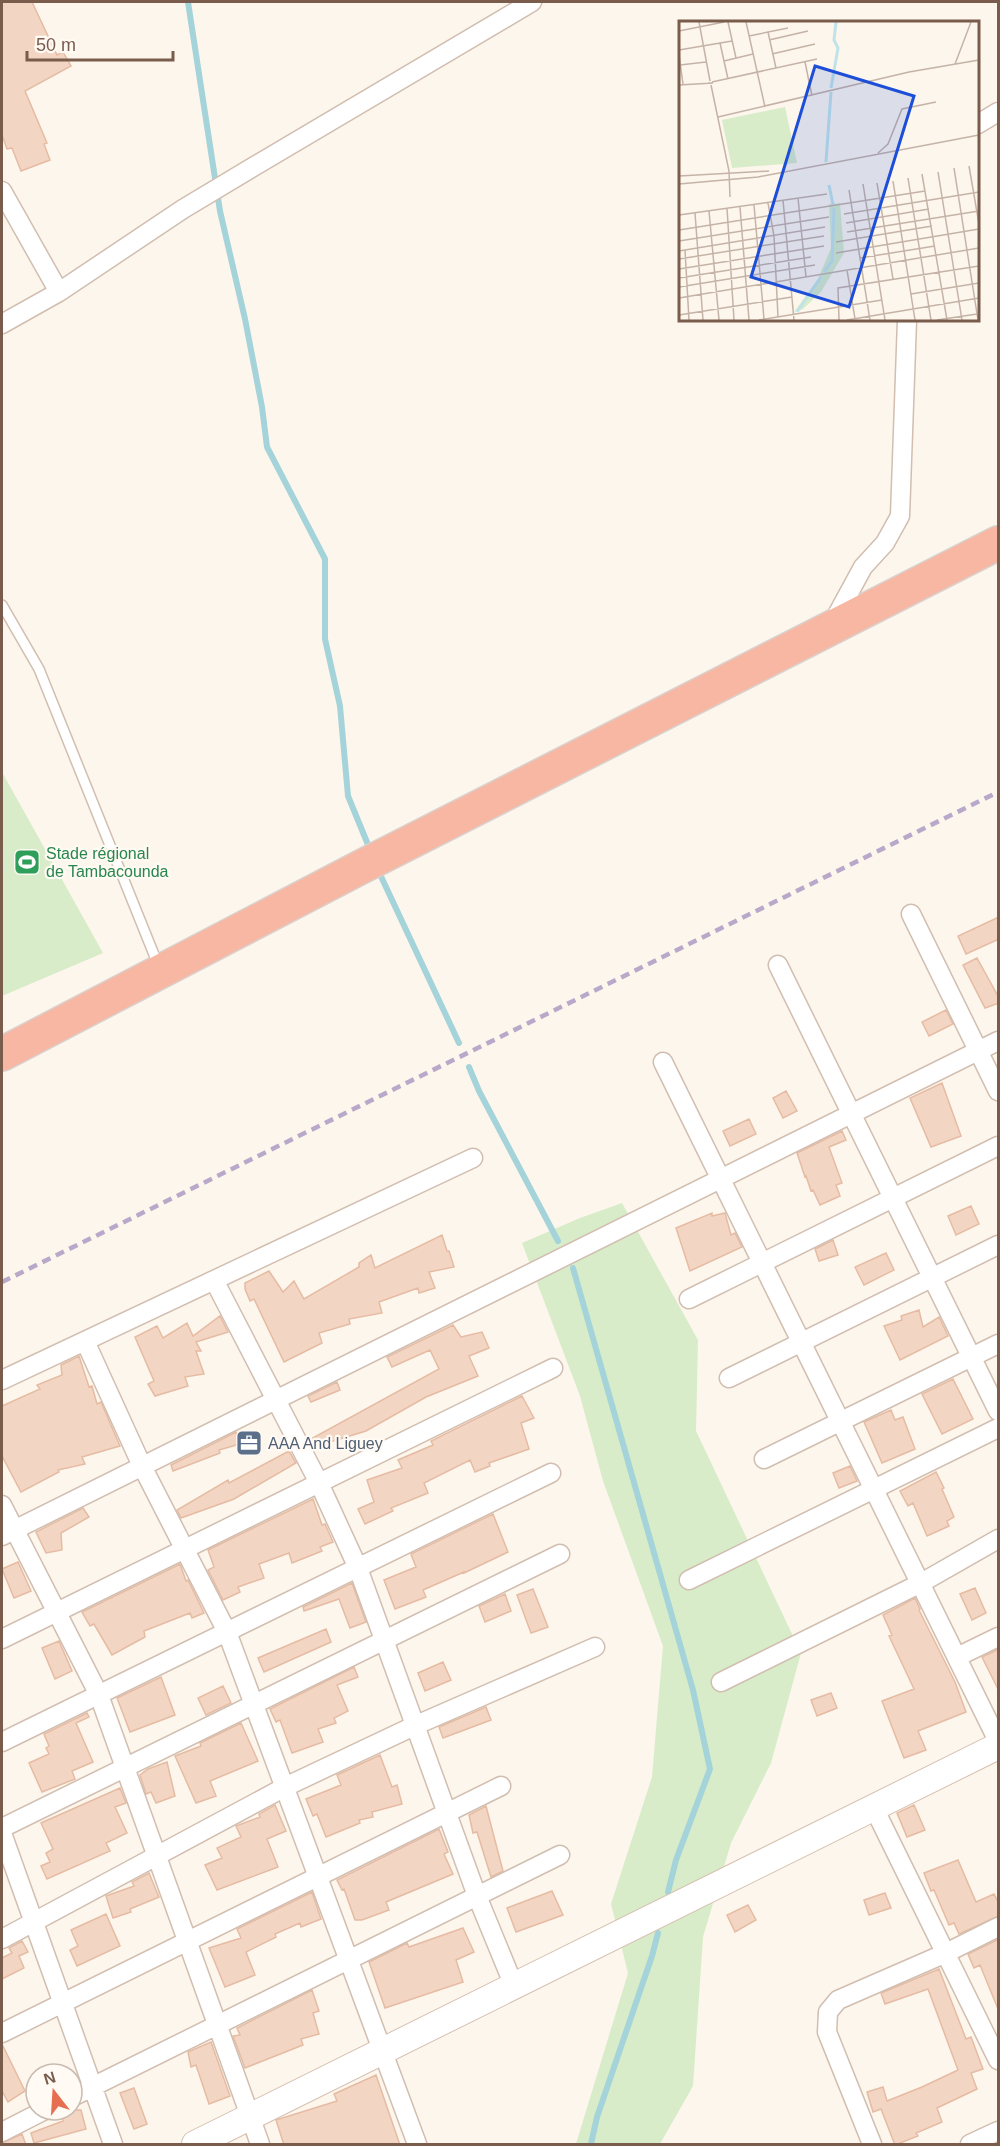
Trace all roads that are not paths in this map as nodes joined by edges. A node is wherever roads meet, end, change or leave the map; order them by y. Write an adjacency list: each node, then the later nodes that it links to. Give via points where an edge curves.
1 (532, 2): 5 (street, via 183,209)
2 (999, 112): 3 (street)
3 (979, 123)
4 (2, 192): 5 (street)
5 (59, 292): 7 (street)
6 (907, 321): 10 (street, via 900,516 885,543 863,567)
7 (2, 324)
8 (999, 543): 10 (highway)
9 (2, 605): 13 (lane, via 39,669)
10 (829, 629): 13 (highway)
11 (911, 914): 15 (street)
12 (778, 965): 19 (street)
13 (160, 972): 16 (highway)
14 (999, 1041): 15 (street)
15 (978, 1051): 18 (street); 19 (street)
16 (2, 1054)
17 (663, 1062): 22 (street)
18 (999, 1091)
19 (851, 1113): 22 (street); 23 (street)
20 (999, 1146): 23 (street)
21 (473, 1158): 27 (street)
22 (721, 1178): 25 (street); 36 (street)
23 (893, 1198): 25 (street); 26 (street)
24 (999, 1245): 26 (street)
25 (762, 1262): 28 (street); 30 (street)
26 (932, 1277): 30 (street); 32 (street)
27 (214, 1280): 29 (street); 36 (street)
28 (689, 1299)
29 (85, 1341): 35 (street); 41 (street)
30 (801, 1342): 34 (street); 38 (street)
31 (999, 1344): 32 (street)
32 (971, 1357): 37 (street); 38 (street)
33 (553, 1368): 43 (street)
34 (729, 1378)
35 (2, 1380)
36 (275, 1399): 41 (street); 43 (street)
37 (999, 1411)
38 (841, 1421): 40 (street); 44 (street)
39 (999, 1428): 44 (street)
40 (764, 1459)
41 (142, 1466): 46 (street); 48 (street)
42 (551, 1473): 50 (street)
43 (320, 1483): 48 (street); 50 (street)
44 (875, 1489): 51 (street); 52 (street)
45 (2, 1505): 46 (street)
46 (8, 1532): 53 (street)
47 (999, 1539): 52 (street)
48 (184, 1549): 53 (street); 54 (street)
49 (560, 1554): 57 (street)
50 (358, 1568): 54 (street); 57 (street)
51 (689, 1580)
52 (921, 1583): 59 (street); 60 (street)
53 (56, 1612): 56 (street); 61 (street)
54 (227, 1632): 61 (street); 62 (street)
55 (999, 1637): 59 (street)
56 (2, 1639)
57 (384, 1641): 62 (street); 63 (street)
58 (595, 1647): 63 (street)
59 (957, 1657): 64 (street)
60 (721, 1682)
61 (99, 1695): 65 (street); 67 (street)
62 (254, 1704): 67 (street); 69 (street)
63 (414, 1726): 69 (street); 71 (street)
64 (999, 1741)
65 (2, 1743)
66 (999, 1746): 70 (street)
67 (125, 1768): 72 (street); 73 (street)
68 (501, 1786): 71 (street)
69 (285, 1787): 73 (street); 75 (street)
70 (874, 1808): 81 (street); 83 (street)
71 (447, 1813): 75 (street); 76 (street)
72 (2, 1831): 77 (street)
73 (155, 1856): 77 (street); 80 (street)
74 (560, 1856): 76 (street)
75 (318, 1877): 80 (street); 82 (street)
76 (477, 1896): 82 (street); 83 (street)
77 (34, 1923): 79 (street); 84 (street)
78 (999, 1927): 81 (street)
79 (2, 1940)
80 (188, 1941): 84 (street); 85 (street)
81 (946, 1953): 88 (street); 99 (street, via 838,2000 828,2012 827,2032)
82 (349, 1960): 85 (street); 87 (street)
83 (514, 1986): 87 (street)
84 (63, 2003): 86 (street); 89 (street)
85 (218, 2025): 89 (street); 91 (street)
86 (2, 2033)
87 (382, 2052): 91 (street); 98 (street)
88 (999, 2060)
89 (93, 2086): 90 (street); 95 (street)
90 (84, 2091)
91 (250, 2117): 96 (street); 97 (street)
92 (24, 2121): 94 (street)
93 (999, 2131): 100 (street)
94 (2, 2132)
95 (113, 2145)
96 (195, 2145)
97 (260, 2145)
98 (417, 2145)
99 (872, 2145)
100 (970, 2145)

